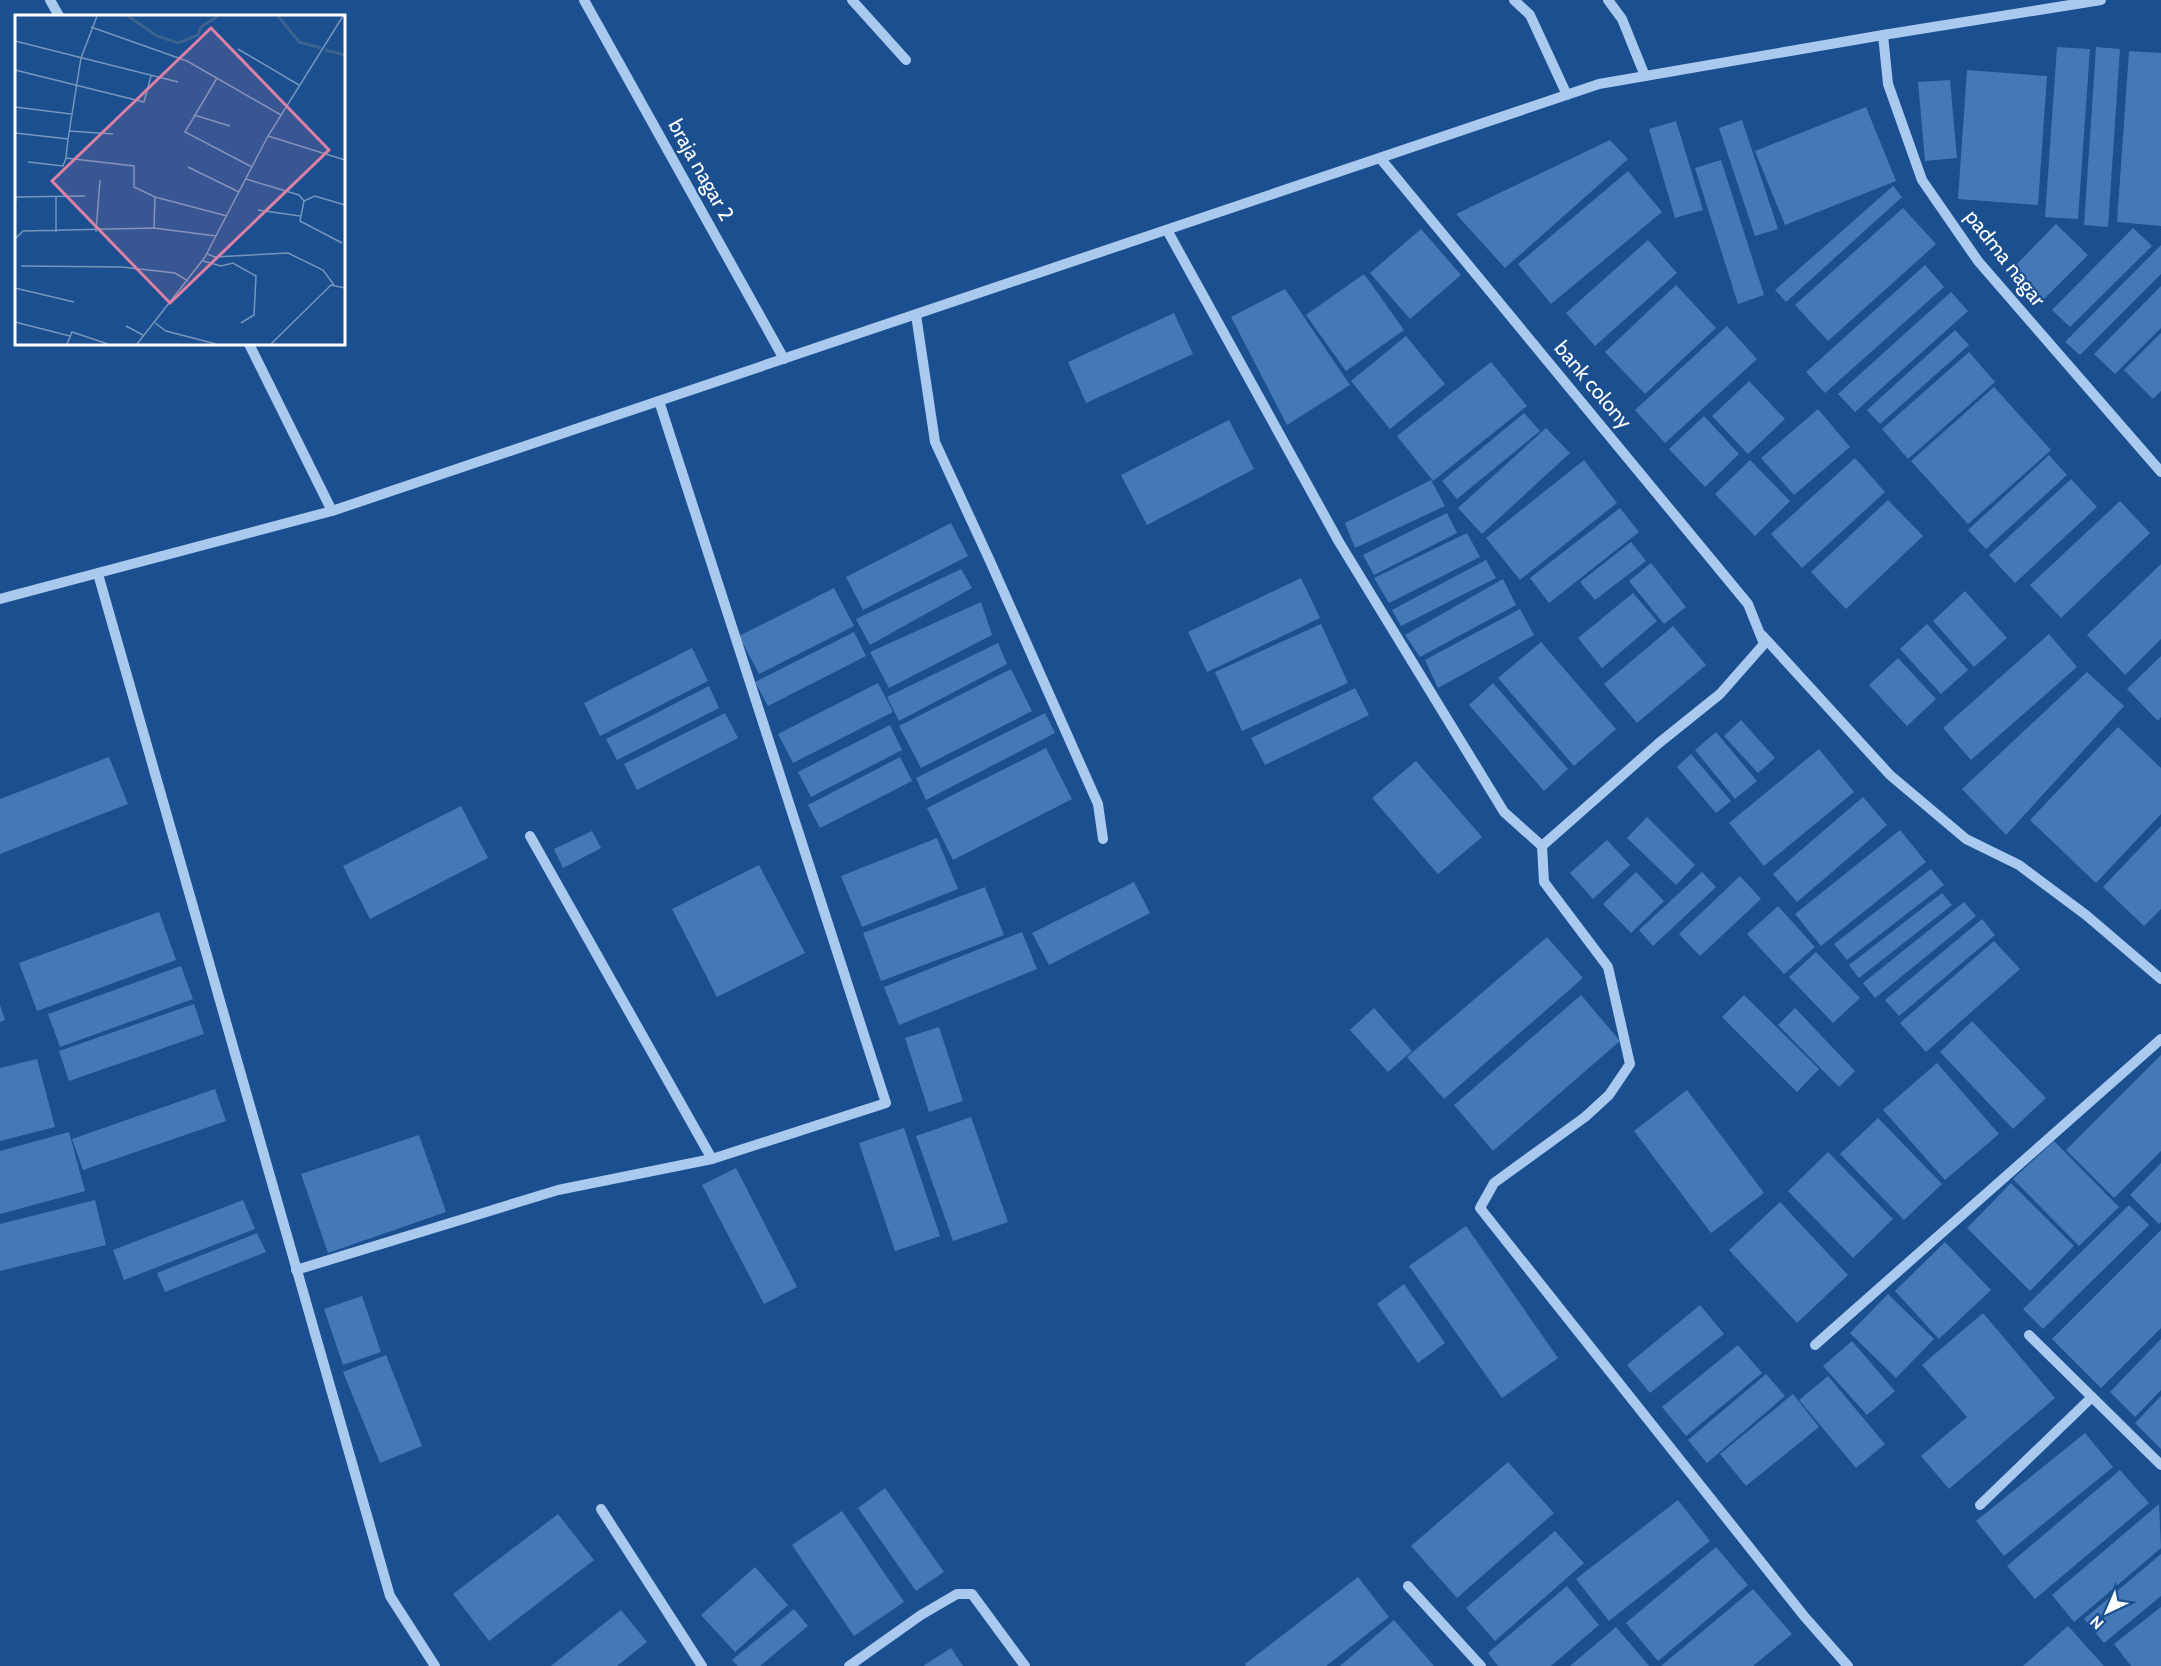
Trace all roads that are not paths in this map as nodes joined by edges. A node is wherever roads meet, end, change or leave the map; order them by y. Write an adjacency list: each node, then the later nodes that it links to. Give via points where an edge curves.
1 (50, 0): 7 (street)
2 (584, 0): 16 (street, braja nagar 2)
3 (852, 0): 9 (street)
4 (1514, 0): 11 (street, via 1530,15)
5 (1608, 0): 10 (street, via 1622,19)
6 (2101, 0): 8 (street)
7 (58, 15)
8 (1882, 34): 10 (street); 18 (street, padma nagar, via 1888,84 1922,180 1978,261)
9 (906, 60)
10 (1645, 76): 11 (street, via 1599,84)
11 (1567, 95): 12 (street)
12 (1380, 158): 13 (street); 22 (street, bank colony, via 1748,604)
13 (1167, 230): 14 (street); 25 (street, via 1339,542 1504,812)
14 (916, 315): 16 (street); 24 (street, via 935,442 1098,804)
15 (249, 345): 19 (street)
16 (784, 359): 17 (street)
17 (659, 401): 19 (street); 28 (street, via 886,1102)
18 (2161, 472)
19 (332, 511): 20 (street)
20 (98, 574): 21 (street); 29 (street)
21 (0, 599)
22 (1759, 631): 25 (street, bank colony, via 1764,644 1720,694); 26 (street, via 1890,775 1966,839 2019,865 2086,915)
23 (530, 836): 28 (street)
24 (1103, 839)
25 (1542, 846): 42 (street, via 1544,882 1608,967 1630,1064 1609,1095 1585,1117 1494,1183 1480,1208)
26 (2161, 979)
27 (2161, 1039): 31 (street)
28 (712, 1160): 29 (street, via 558,1190)
29 (296, 1270): 37 (street, via 390,1596)
30 (2029, 1335): 32 (street)
31 (1815, 1345)
32 (2092, 1397): 33 (street); 34 (street)
33 (2161, 1465)
34 (1980, 1505)
35 (601, 1509): 38 (street)
36 (1408, 1586): 41 (street)
37 (435, 1666)
38 (702, 1666)
39 (849, 1666): 40 (street, via 957,1594 972,1594)
40 (1025, 1666)
41 (1481, 1666)
42 (1848, 1666)

